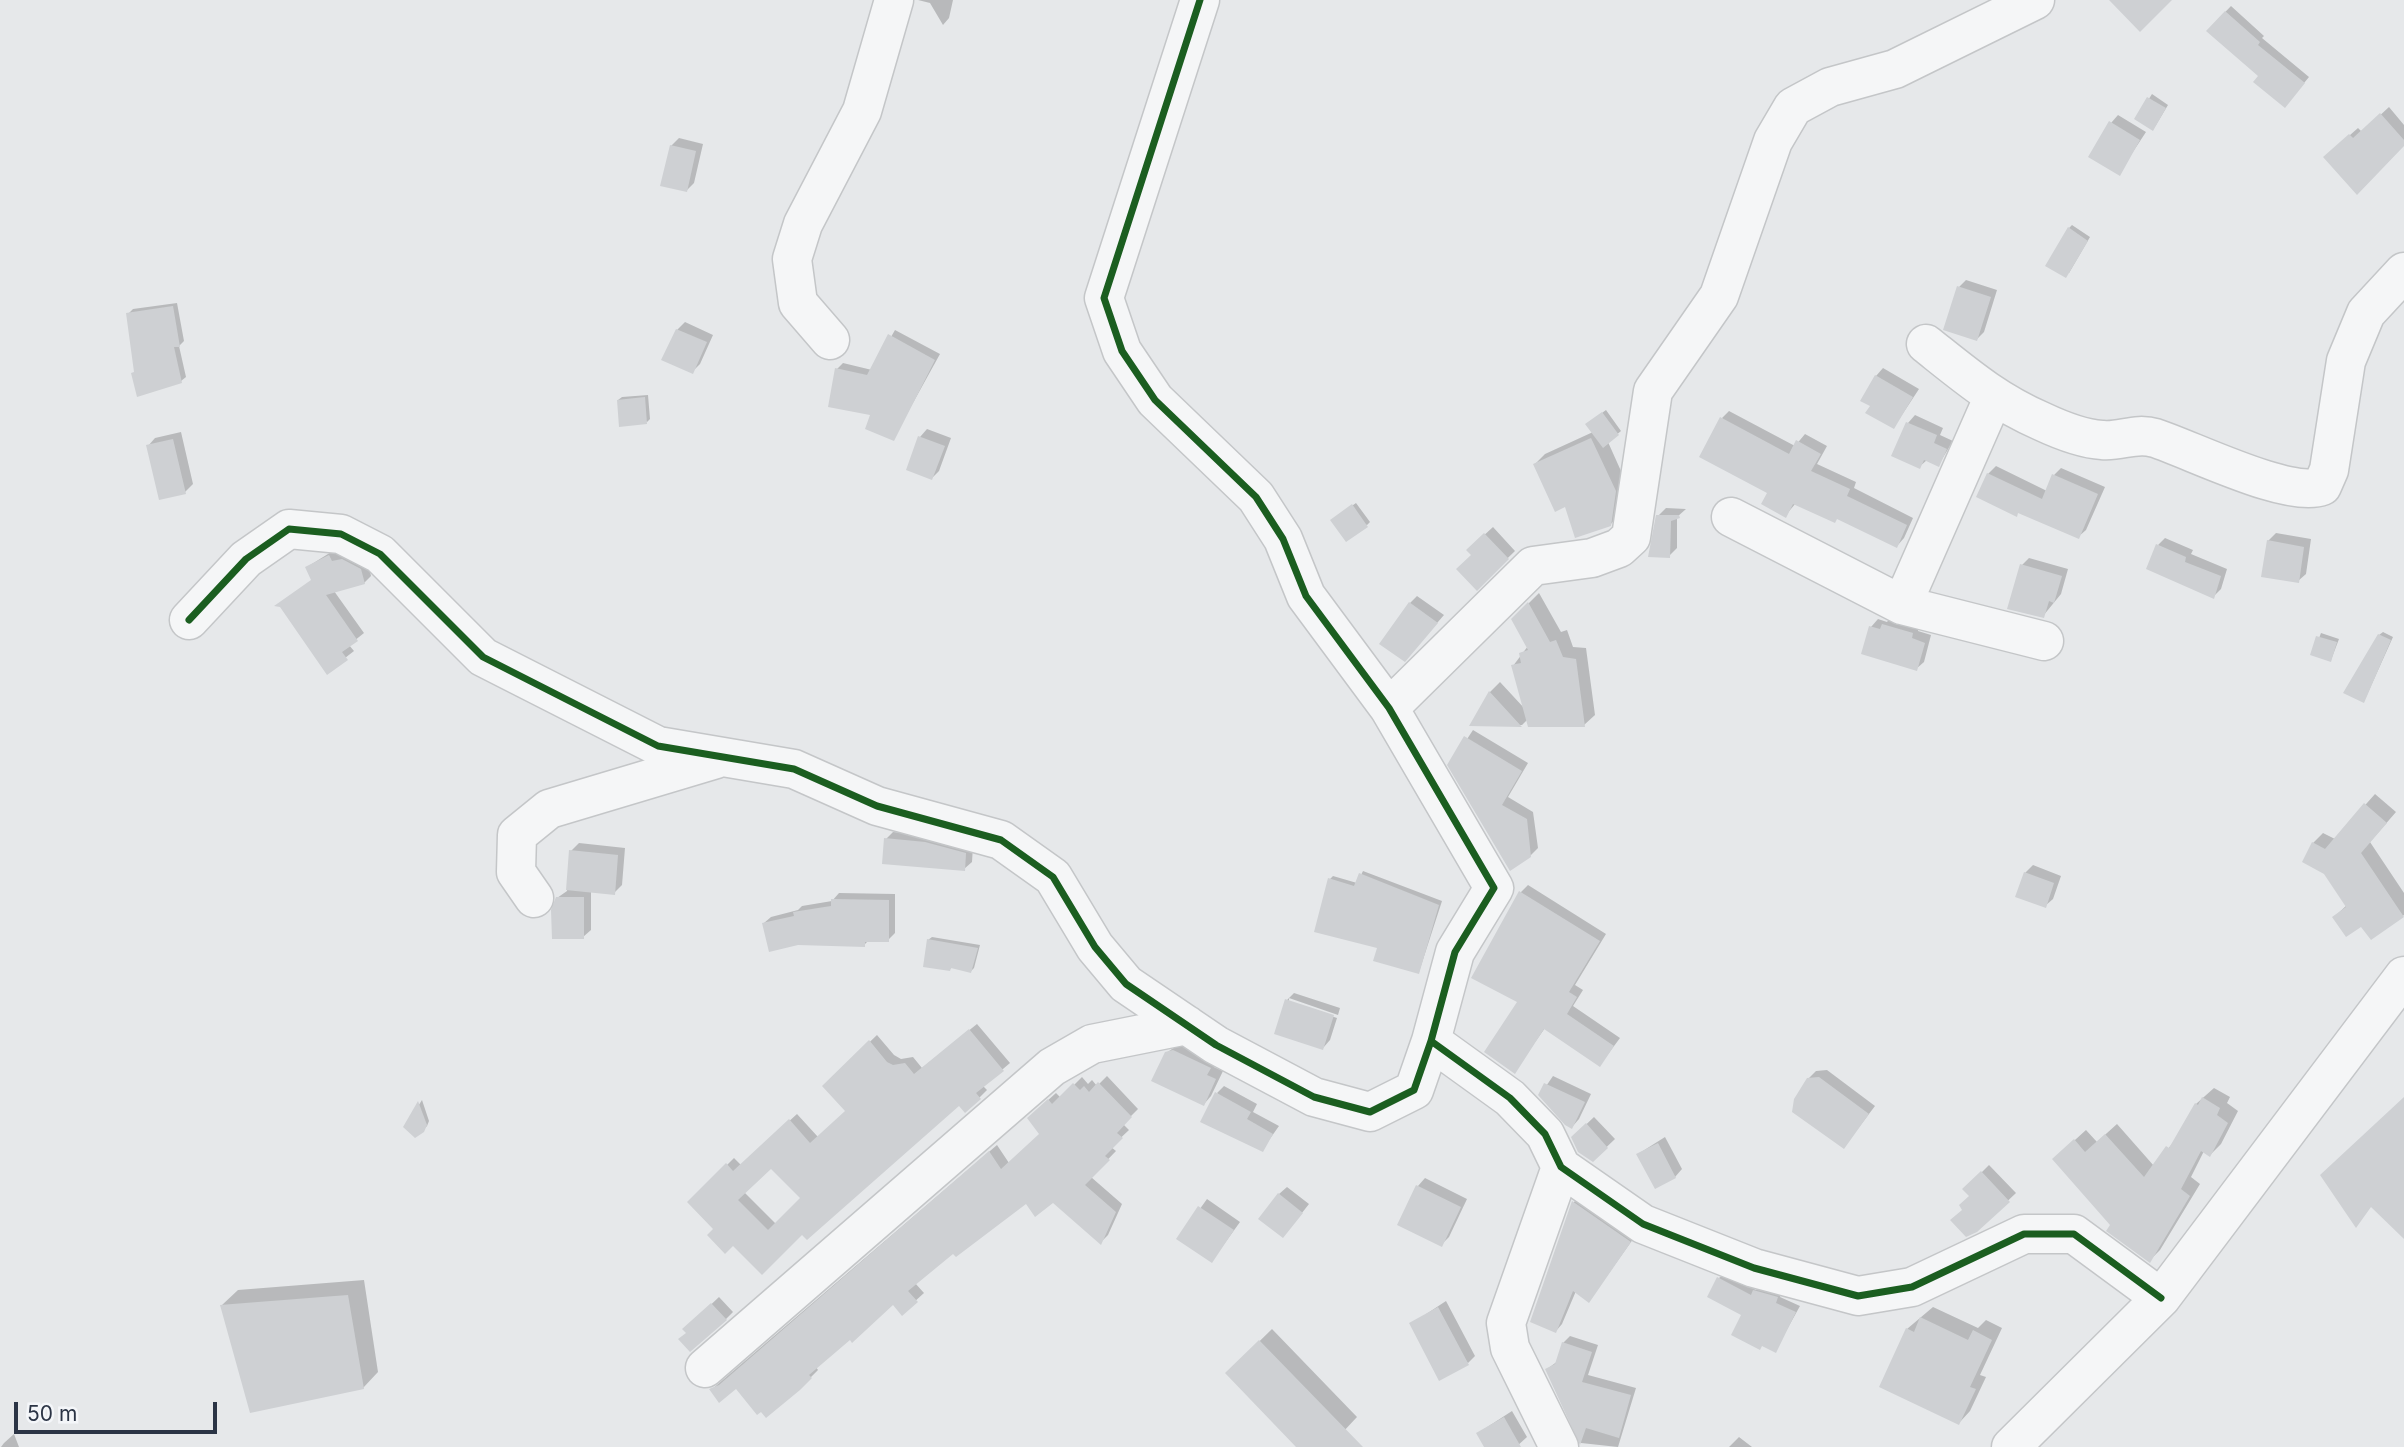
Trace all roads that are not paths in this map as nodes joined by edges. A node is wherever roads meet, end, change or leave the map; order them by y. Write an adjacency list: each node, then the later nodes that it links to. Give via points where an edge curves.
1 (894, 0): 5 (street, via 862,111 803,224 792,259 798,303)
2 (1200, 0): 12 (street, via 1104,298 1122,351 1155,400 1256,497 1283,539 1306,596)
3 (2035, 0): 12 (street, via 1895,69 1830,87 1793,107 1773,141 1719,296 1653,391 1631,537 1619,548 1592,558 1534,566)
4 (2404, 272): 7 (street, via 2366,313 2346,361 2329,471 2322,486 2309,491 2236,470 2153,438 2134,434 2103,440 2044,423)
5 (830, 340)
6 (1926, 344): 7 (street)
7 (1993, 398): 9 (street)
8 (1731, 517): 9 (street)
9 (1902, 605): 11 (street)
10 (189, 620): 13 (street, via 246,559 289,529 341,534 380,554 483,657 659,746)
11 (2044, 641)
12 (1389, 708): 17 (street, via 1494,888 1455,952)
13 (721, 758): 14 (street, via 549,809 517,835 516,872); 16 (street, via 794,769 877,806 1001,840 1054,877 1095,947 1126,984)
14 (534, 898)
15 (2404, 976): 19 (street)
16 (1187, 1025): 17 (street, via 1314,1097 1370,1112 1414,1090); 20 (street, via 1092,1044 1052,1067)
17 (1431, 1041): 18 (street, via 1510,1098 1545,1134)
18 (1561, 1167): 19 (street, via 1643,1224 1754,1268 1858,1296 1912,1287 2024,1234 2074,1234); 21 (street, via 1506,1323 1510,1348)
19 (2161, 1298): 22 (street)
20 (705, 1368)
21 (1559, 1447)
22 (2011, 1447)

